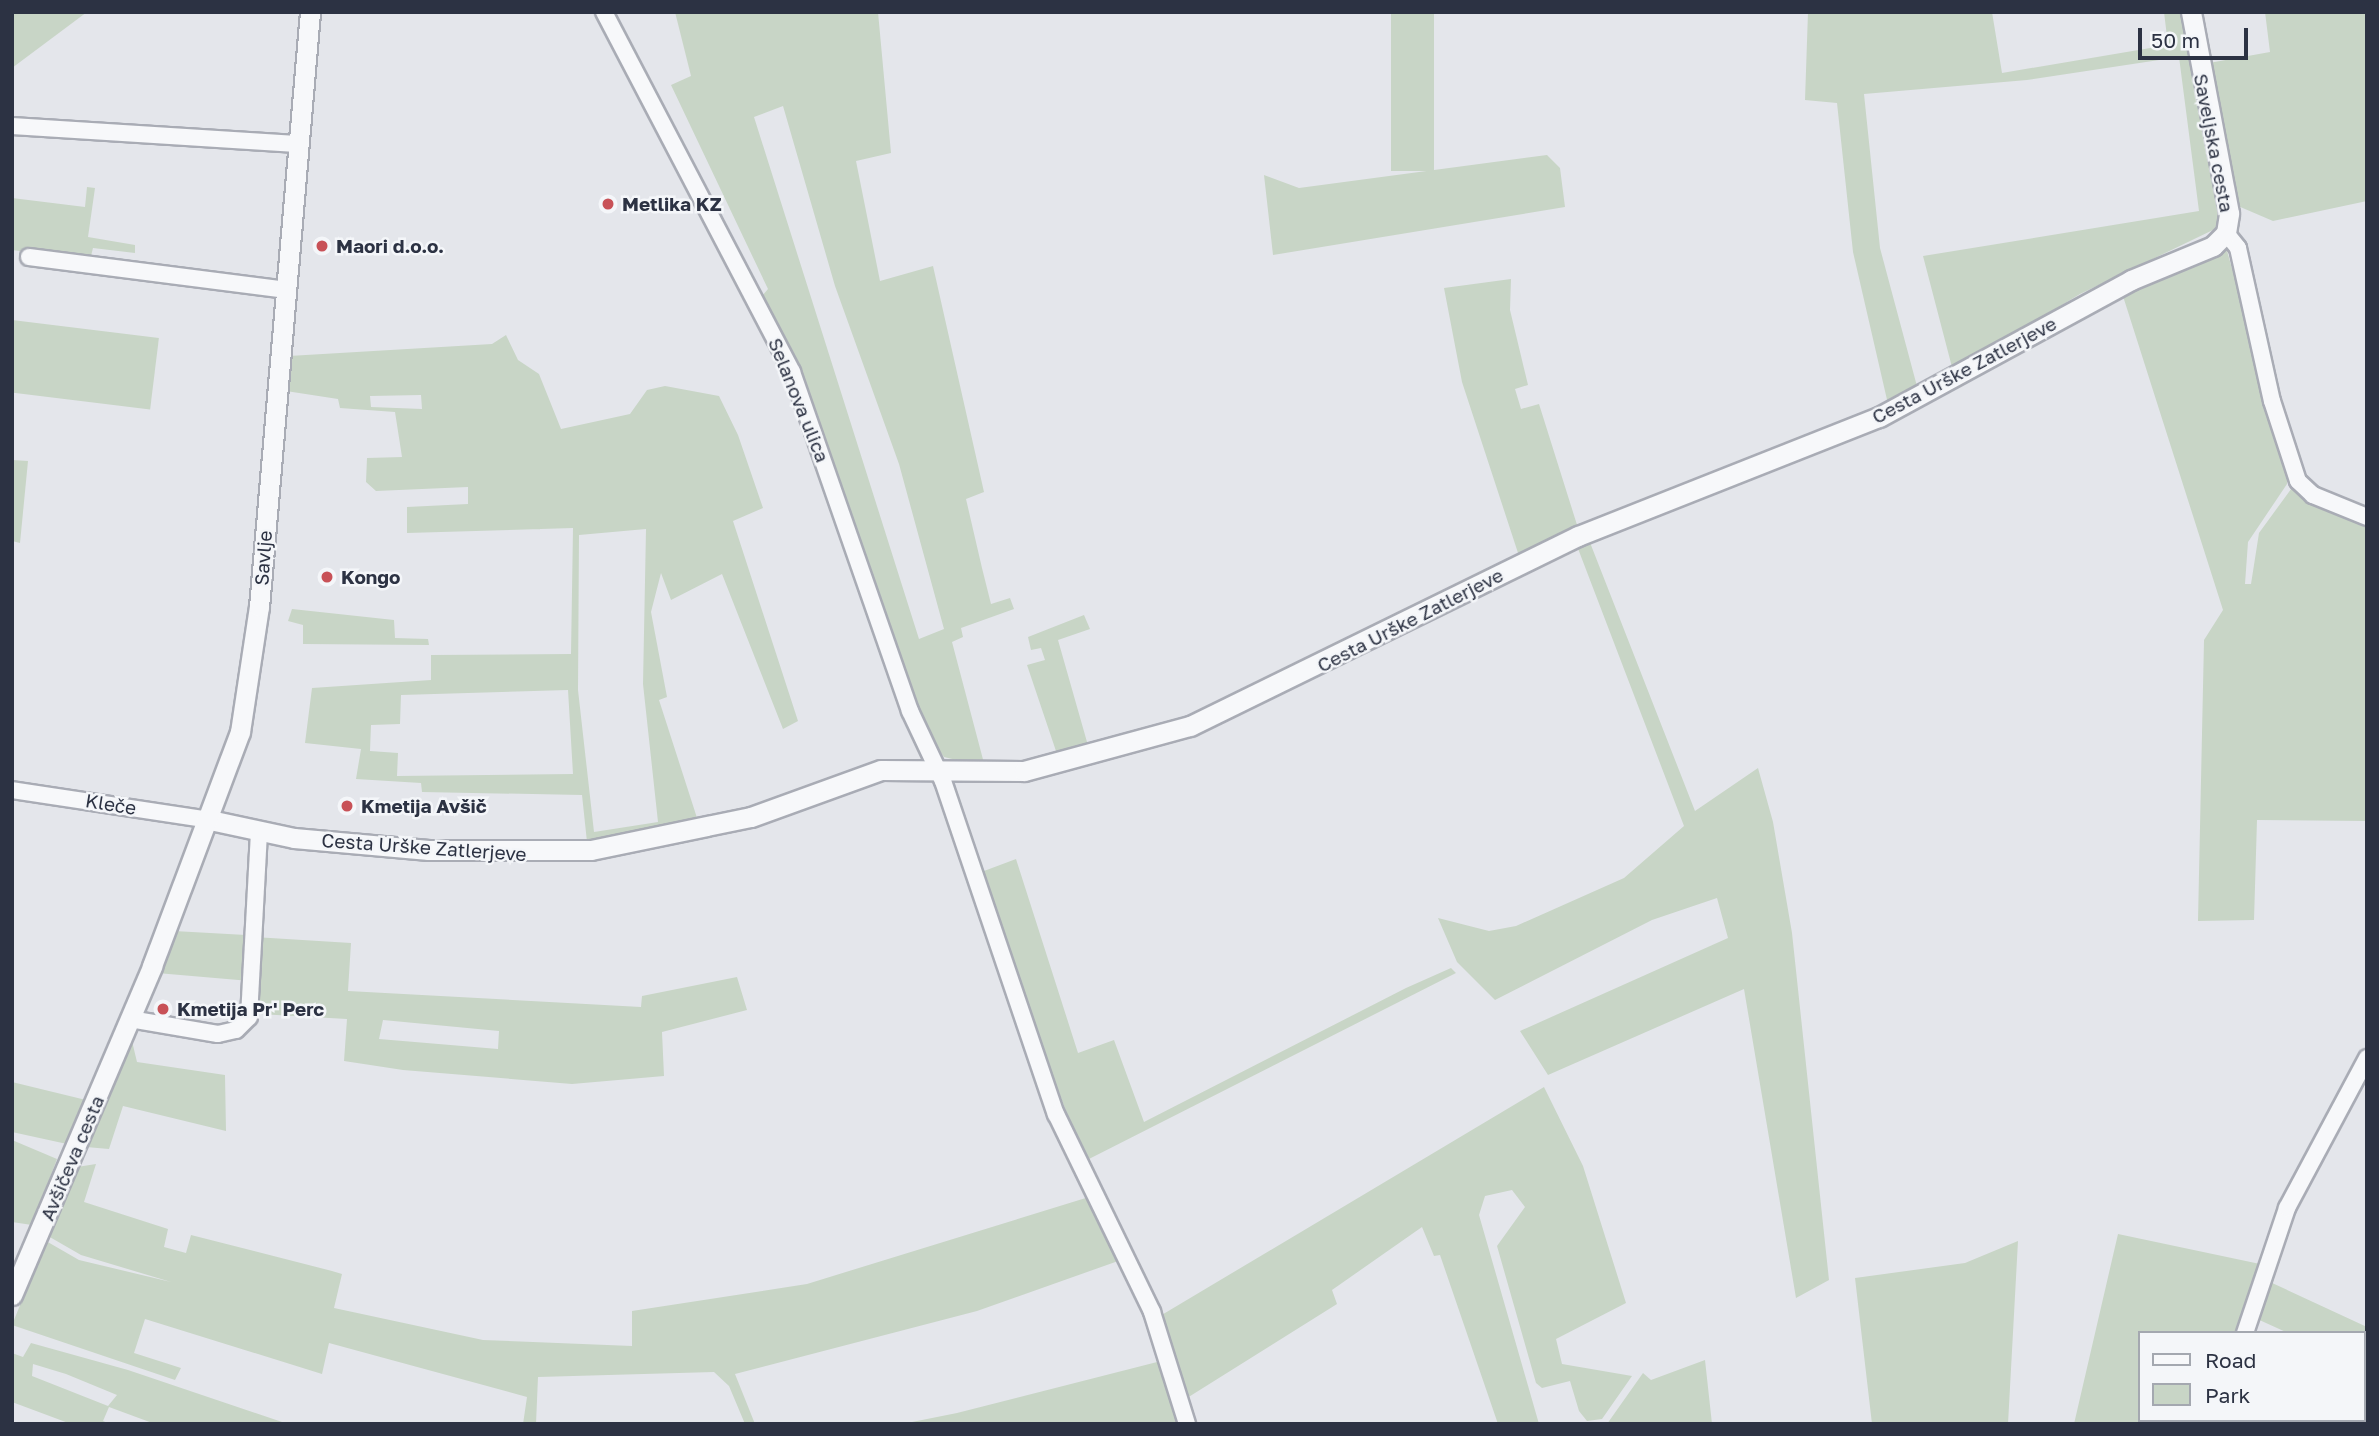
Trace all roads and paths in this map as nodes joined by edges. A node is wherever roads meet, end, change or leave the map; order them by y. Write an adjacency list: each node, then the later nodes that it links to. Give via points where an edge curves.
1 (310, 12): 5 (street, Savlje)
2 (604, 12): 10 (street, Selanova ulica, via 792,372 910,711)
3 (2191, 12): 6 (street, Saveljska cesta, via 2229,206)
4 (12, 125): 5 (street)
5 (296, 144): 8 (street, Savlje)
6 (2226, 233): 9 (street, via 2238,248 2272,401 2298,481 2313,495); 10 (street, Cesta Urške Zatlerjeve, via 2213,246 2108,291 1879,418 1578,536 1232,709 1059,765 996,773)
7 (29, 257): 8 (street)
8 (285, 290): 12 (street, Savlje, via 253,661 235,752)
9 (2367, 517)
10 (937, 767): 13 (street, Cesta Urške Zatlerjeve, via 881,771 751,817 591,850 478,853); 18 (street, Selanova ulica, via 1056,1114 1152,1312)
11 (12, 790): 12 (street, Kleče)
12 (210, 820): 13 (street, Cesta Urške Zatlerjeve); 14 (street, Avšičeva cesta)
13 (259, 832): 14 (street, via 249,1017 236,1030 218,1034)
14 (130, 1019): 16 (street, Avšičeva cesta)
15 (2367, 1058): 17 (street, via 2287,1208)
16 (12, 1296)
17 (2246, 1331)
18 (1187, 1424)

